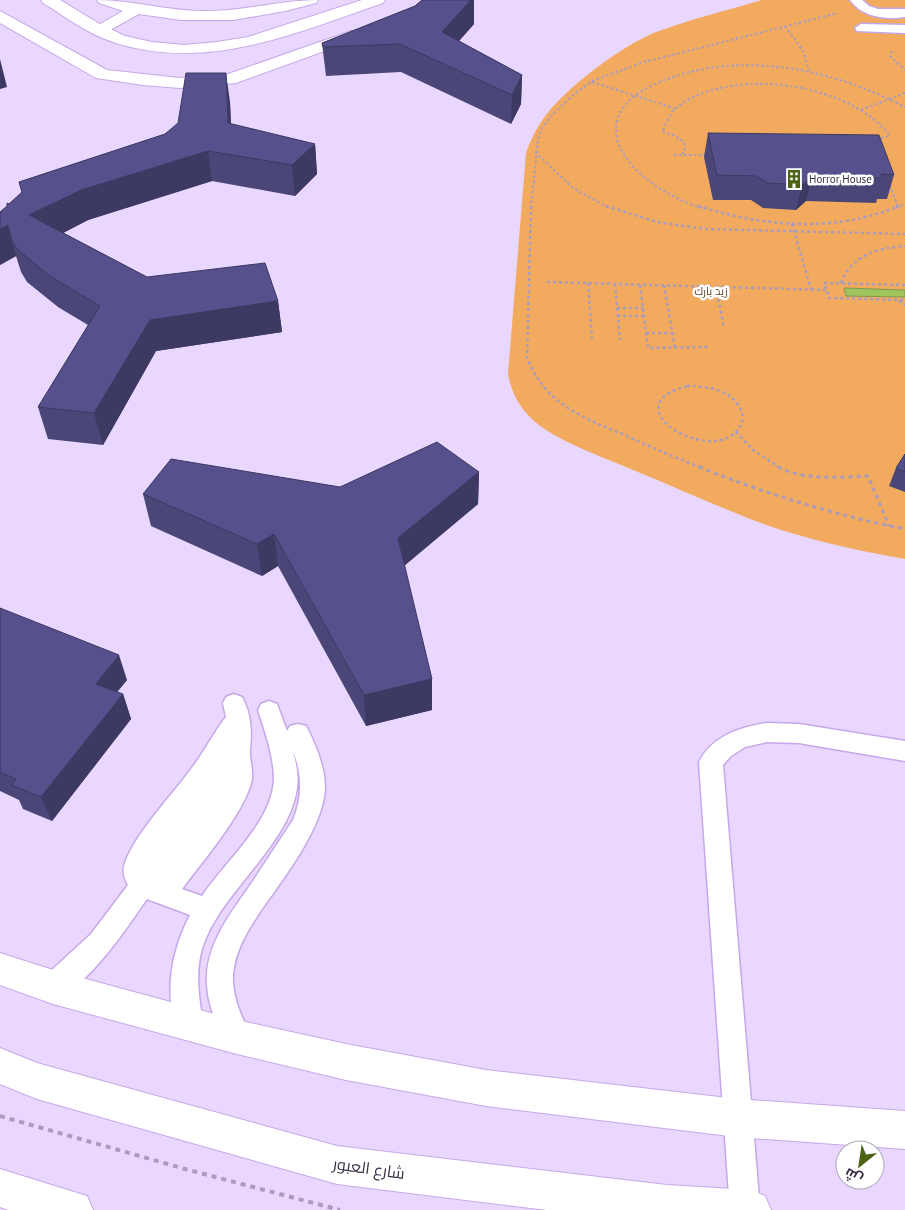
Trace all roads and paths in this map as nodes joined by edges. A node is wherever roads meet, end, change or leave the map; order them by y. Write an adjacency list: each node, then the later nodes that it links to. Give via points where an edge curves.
1 (49, 0): 13 (street)
2 (105, 0): 6 (street)
3 (310, 0): 7 (street)
4 (377, 0): 15 (street)
5 (859, 4): 8 (lane, via 885,14); 10 (path)
6 (137, 9): 7 (street, via 195,15); 13 (street)
7 (265, 11): 15 (street)
8 (905, 13)
9 (0, 16): 14 (street, via 102,74 180,83 230,79)
10 (785, 26): 18 (path, via 804,51); 19 (path, via 644,62)
11 (861, 28): 12 (lane)
12 (905, 29)
13 (102, 30): 15 (street, via 119,39 182,50 215,48)
14 (371, 30)
15 (277, 33)
16 (896, 50): 17 (path, via 890,56)
17 (905, 70)
18 (809, 71): 21 (path, via 768,66 709,68 654,84); 22 (path, via 863,86)
19 (592, 81): 21 (path); 27 (path, via 551,116 542,128)
20 (905, 94): 22 (path)
21 (635, 96): 24 (path); 34 (path, via 623,109 617,122 616,137 621,152 632,167 649,181 697,206 726,215)
22 (892, 99): 23 (path); 25 (path)
23 (905, 107)
24 (674, 108): 25 (path, via 708,91 756,85 819,92); 28 (path, via 665,119 662,132 684,142)
25 (862, 110): 26 (path, via 882,125 890,136 882,136)
26 (872, 142)
27 (535, 152): 35 (path, via 586,197 639,218 702,229); 63 (path, via 531,193 528,358 532,373 542,387 574,412 694,466 820,510)
28 (682, 154): 29 (path); 30 (path)
29 (674, 155)
30 (712, 155)
31 (890, 183): 33 (path)
32 (905, 204): 33 (path)
33 (898, 208): 34 (path, via 850,221)
34 (792, 224): 35 (path)
35 (794, 232): 36 (path); 46 (path)
36 (905, 232)
37 (905, 246): 40 (path, via 859,257 849,265)
38 (547, 282): 39 (path)
39 (588, 283): 41 (path); 58 (path)
40 (841, 283): 44 (path); 47 (path, via 824,283)
41 (615, 284): 42 (path); 51 (path)
42 (640, 285): 43 (path); 52 (path)
43 (664, 285): 45 (path); 57 (path)
44 (905, 285)
45 (716, 287): 46 (path); 55 (path)
46 (811, 290): 47 (path)
47 (826, 290): 48 (path, via 828,298)
48 (899, 300): 49 (path); 50 (path)
49 (905, 300)
50 (905, 305)
51 (616, 308): 52 (path); 53 (path)
52 (643, 308): 54 (path)
53 (617, 316): 54 (path); 59 (path)
54 (644, 316): 56 (path)
55 (724, 328)
56 (646, 333): 57 (path); 61 (path, via 648,348)
57 (672, 333): 61 (path)
58 (592, 338)
59 (620, 340)
60 (708, 347): 61 (path)
61 (675, 348)
62 (736, 432): 62 (path, via 744,416 741,408 735,400 714,388 688,386 666,394 660,401 659,418 675,433 687,438 714,441); 63 (path, via 758,455 784,471 816,477 868,476)
63 (889, 527): 64 (path)
64 (905, 529)
65 (269, 710): 69 (lane, via 286,771 280,808)
66 (298, 733): 73 (lane, via 311,763 314,780 308,814 235,929 224,952 220,975 222,1000)
67 (905, 751): 76 (lane, via 784,730 760,732 739,739 720,750 711,762)
68 (153, 890): 68 (lane, via 136,876 143,851 204,770 236,711 241,739 238,752); 69 (lane); 71 (lane)
69 (207, 910): 72 (lane, via 185,964 184,987)
70 (0, 970): 71 (street)
71 (53, 987): 72 (street)
72 (190, 1026): 73 (street)
73 (237, 1038): 76 (street, via 486,1088)
74 (0, 1066): 81 (street, شارع العبور, via 37,1081 337,1164 668,1205)
75 (0, 1116): 80 (path)
76 (737, 1118): 77 (street); 81 (lane)
77 (905, 1130)
78 (0, 1188): 79 (street)
79 (73, 1210)
80 (340, 1210)
81 (745, 1210): 82 (street, شارع العبور)
82 (751, 1210)

